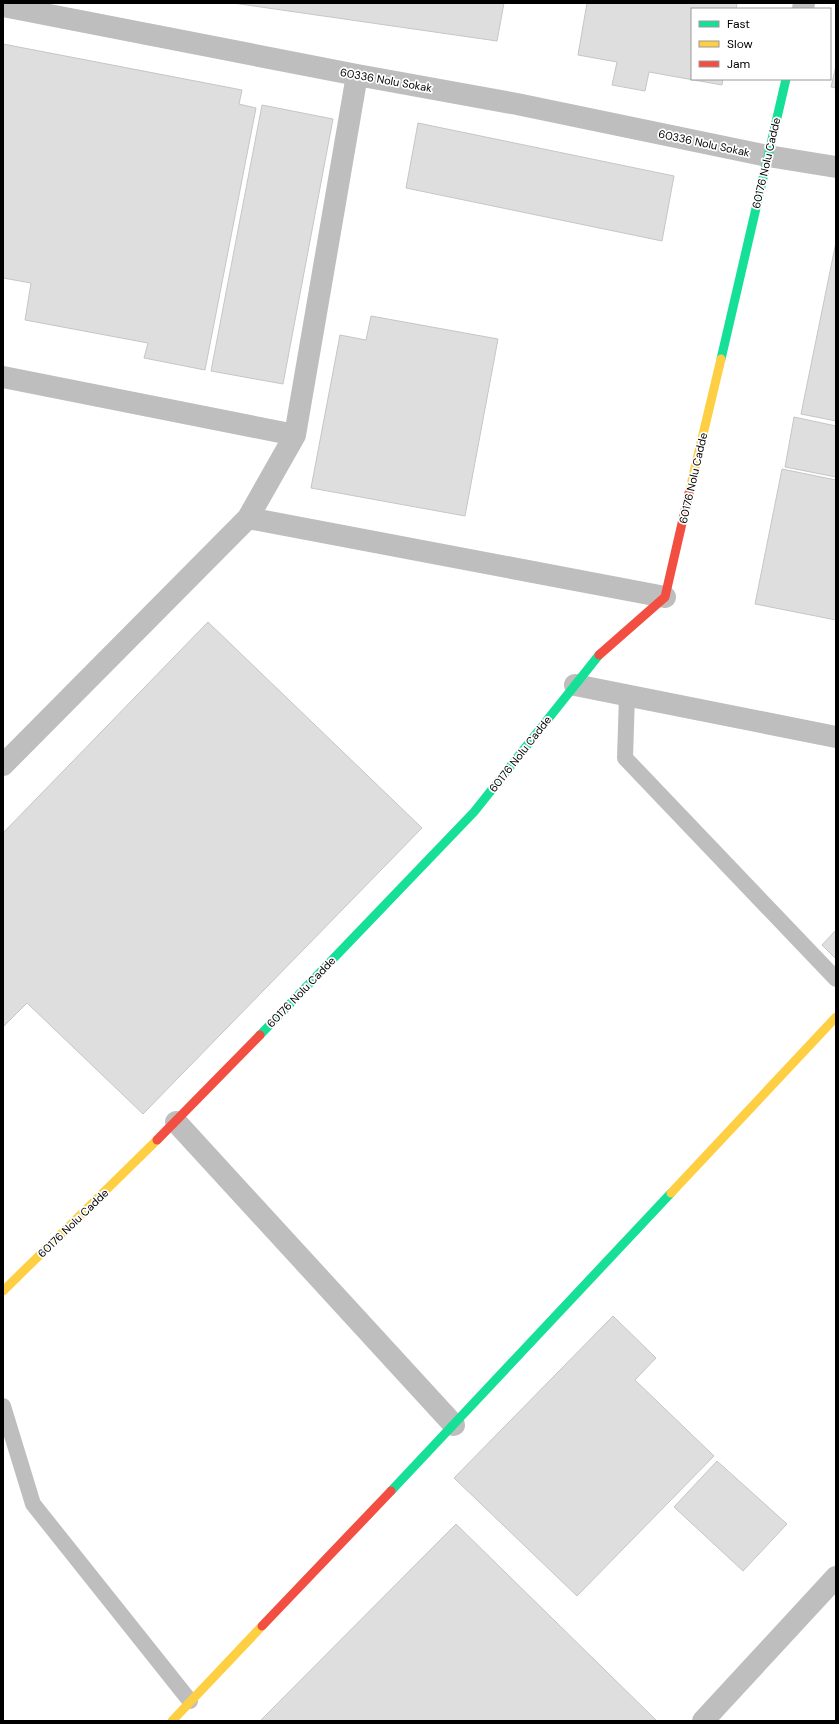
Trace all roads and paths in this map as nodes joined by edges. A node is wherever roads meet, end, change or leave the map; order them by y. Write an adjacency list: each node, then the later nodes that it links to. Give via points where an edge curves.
1 (3, 6): 2 (street, 60336 Nolu Sokak)
2 (357, 75): 4 (street, 60336 Nolu Sokak, via 518,104); 7 (street)
3 (786, 80): 4 (street, 60176 Nolu Cadde)
4 (768, 156): 5 (street, 60336 Nolu Sokak); 9 (street, 60176 Nolu Cadde)
5 (836, 167)
6 (3, 377): 7 (street)
7 (295, 435): 8 (street)
8 (248, 518): 9 (street); 13 (street)
9 (665, 597): 10 (street, 60176 Nolu Cadde, via 597,657)
10 (575, 685): 11 (street); 16 (street, 60176 Nolu Cadde, via 474,812)
11 (627, 696): 12 (street); 14 (lane, via 625,758)
12 (836, 737)
13 (3, 765)
14 (836, 979)
15 (836, 1018): 19 (street)
16 (176, 1122): 17 (street, 60176 Nolu Cadde); 19 (street)
17 (3, 1291)
18 (3, 1406): 21 (lane, via 34,1504)
19 (454, 1425): 21 (street)
20 (836, 1577): 23 (street)
21 (190, 1701): 22 (street)
22 (172, 1721)
23 (703, 1721)

